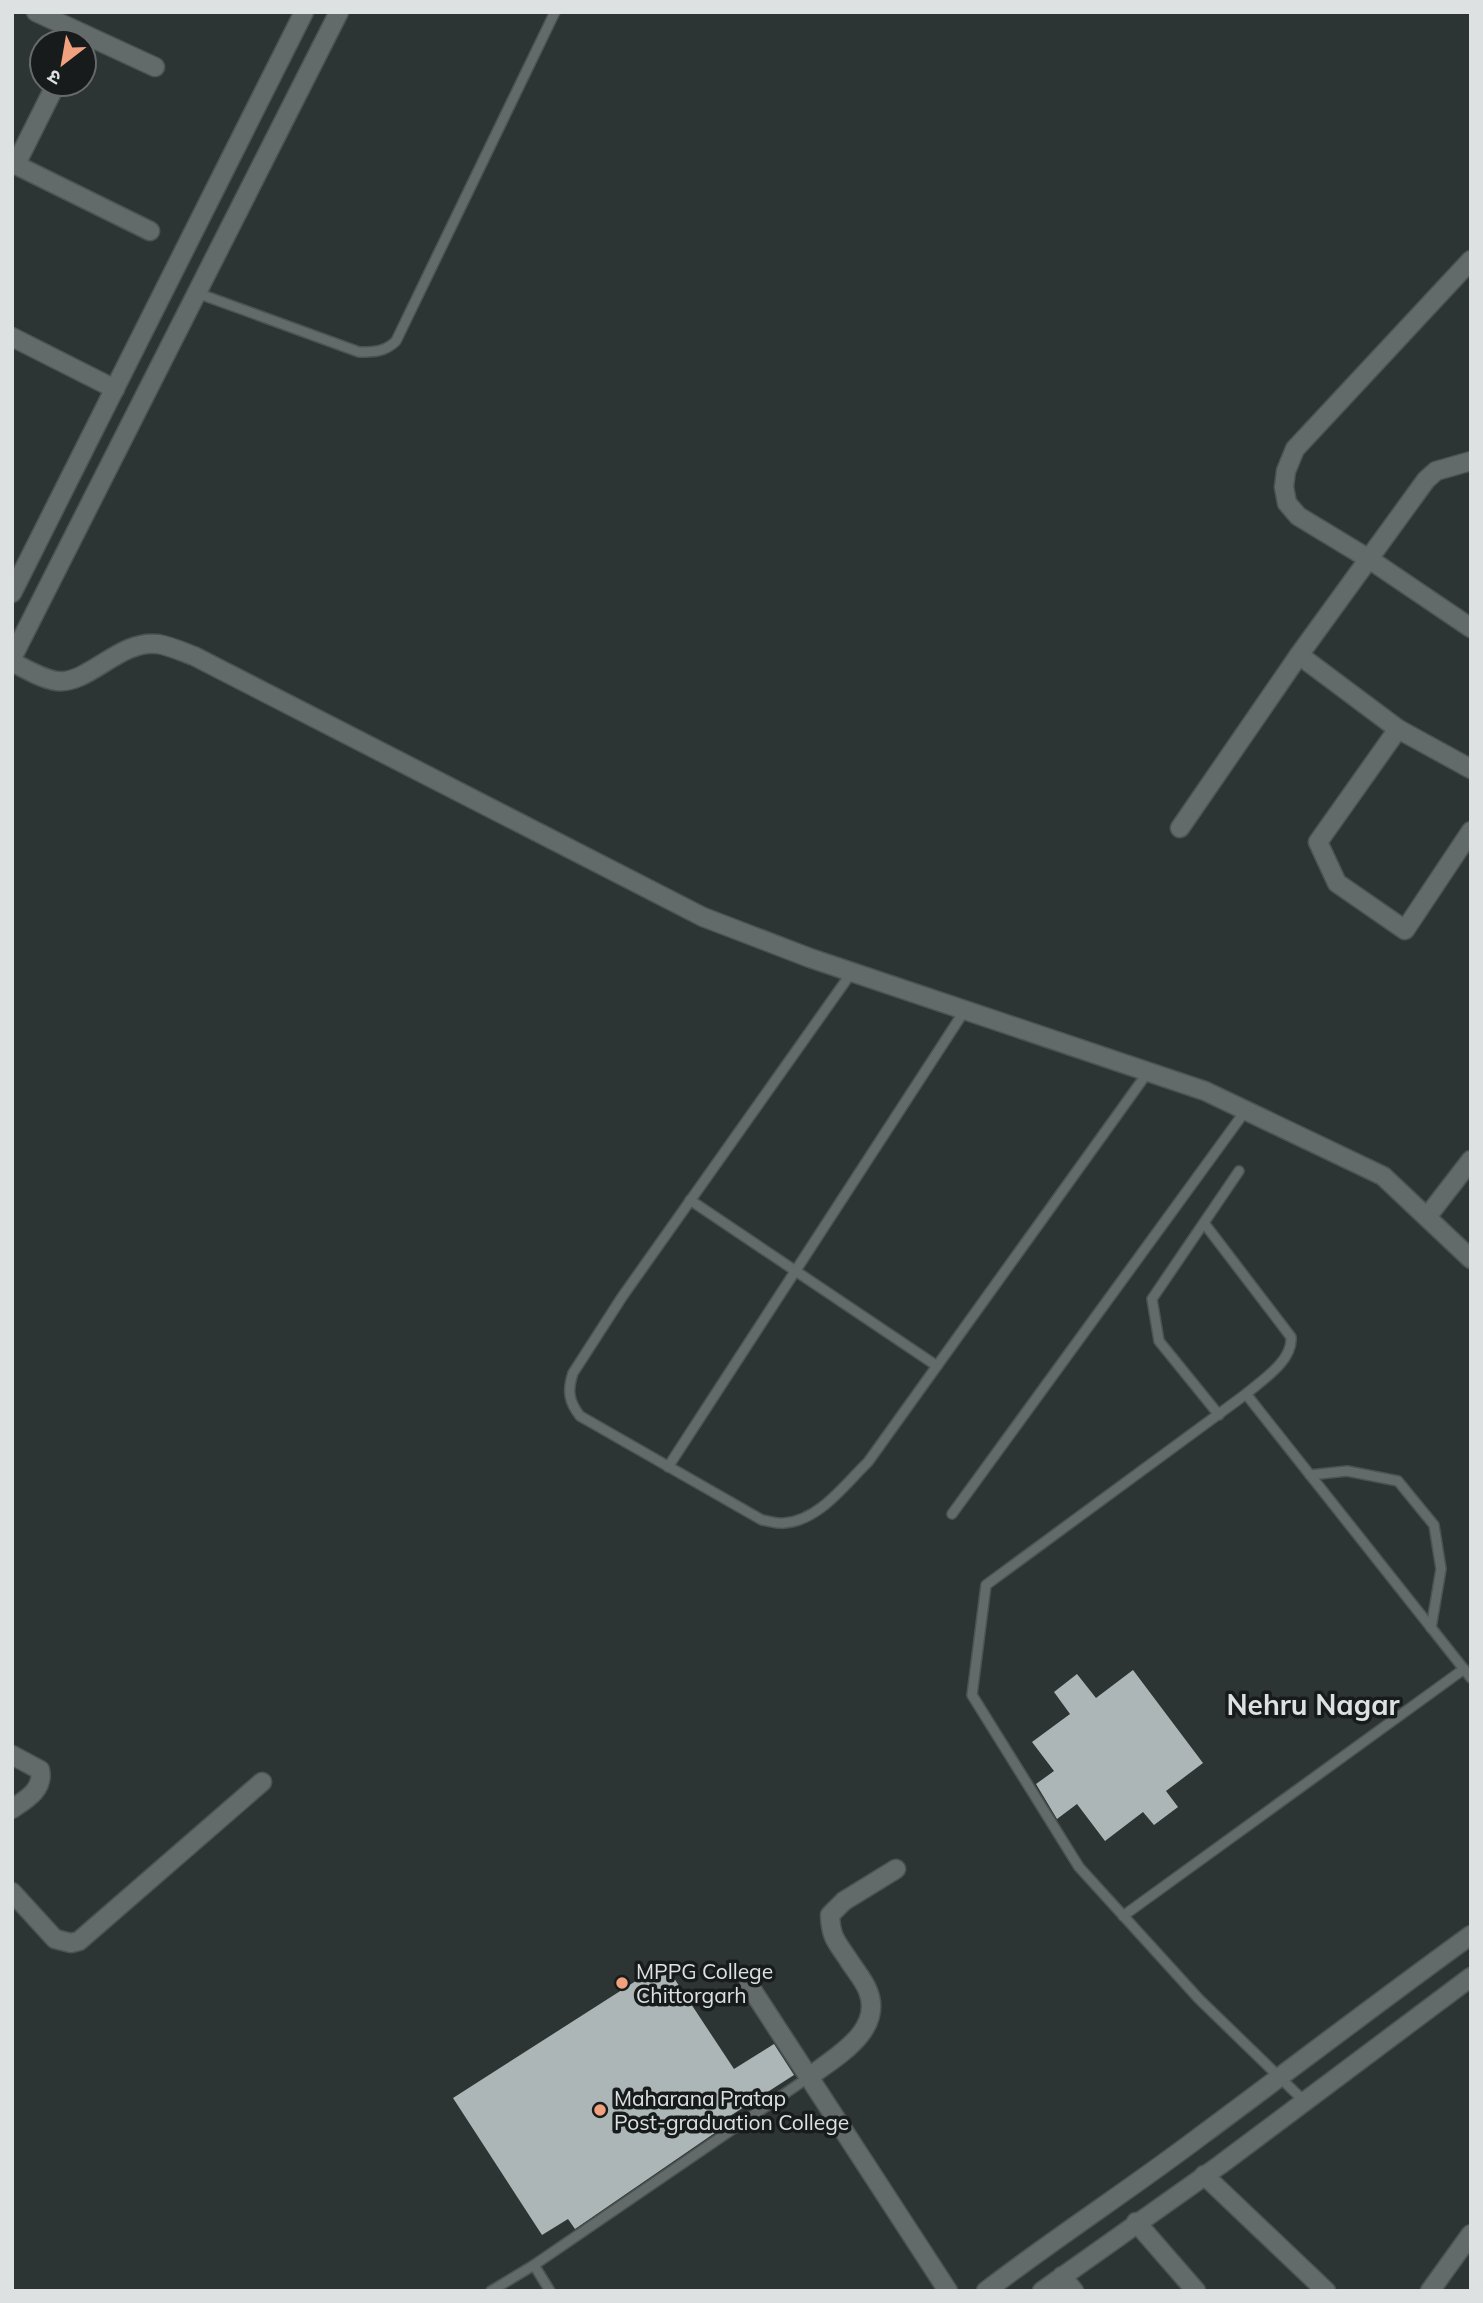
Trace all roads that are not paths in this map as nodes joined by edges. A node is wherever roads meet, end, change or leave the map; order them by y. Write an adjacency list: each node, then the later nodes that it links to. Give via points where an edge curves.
1 (36, 12): 5 (street)
2 (304, 12): 14 (street)
3 (339, 12): 12 (street)
4 (555, 12): 12 (lane, via 396,341 388,349 359,352)
5 (64, 28)
6 (98, 44): 7 (street)
7 (155, 67)
8 (49, 98): 9 (street)
9 (14, 164): 10 (street)
10 (150, 231)
11 (1471, 260): 16 (street, via 1296,449 1286,471 1287,503 1298,516)
12 (197, 293): 20 (street)
13 (12, 337): 14 (street)
14 (115, 389): 17 (street)
15 (1471, 461): 16 (street, via 1436,471 1426,480)
16 (1369, 559): 18 (street); 19 (street)
17 (14, 587)
18 (1471, 628)
19 (1299, 655): 21 (street); 23 (street)
20 (12, 660): 25 (street, via 56,681 67,681 139,645 157,644 194,656 703,917)
21 (1398, 729): 22 (street); 24 (street, via 1318,842 1337,883 1405,930)
22 (1469, 763)
23 (1180, 828)
24 (1471, 831)
25 (852, 972): 26 (street); 31 (lane)
26 (965, 1010): 27 (street); 35 (lane)
27 (1148, 1072): 28 (street); 36 (lane)
28 (1246, 1110): 32 (street, via 1383,1176); 41 (lane)
29 (1471, 1160): 32 (street)
30 (1240, 1171): 33 (lane)
31 (691, 1200): 35 (lane); 39 (lane, via 622,1297 569,1385 569,1397 580,1416)
32 (1427, 1217): 34 (street)
33 (1204, 1223): 37 (lane, via 1291,1337 1285,1359); 38 (lane, via 1152,1299 1159,1341)
34 (1471, 1259)
35 (796, 1270): 36 (lane); 39 (lane)
36 (937, 1366): 39 (lane, via 868,1462 818,1510 800,1520 783,1524 762,1520)
37 (1246, 1394): 38 (lane); 40 (lane)
38 (1219, 1415): 50 (lane, via 986,1585 972,1695 1079,1867)
39 (668, 1467)
40 (1310, 1475): 42 (lane); 42 (lane, via 1348,1471 1398,1481 1434,1525 1441,1569)
41 (952, 1514)
42 (1431, 1628): 43 (lane)
43 (1464, 1669): 44 (lane); 50 (lane)
44 (1471, 1678)
45 (12, 1755): 47 (street, via 40,1770 41,1778 37,1789)
46 (262, 1783): 49 (street, via 79,1941 55,1939)
47 (12, 1809)
48 (897, 1869): 54 (street, via 844,1901 830,1915 831,1934 868,1990 871,2007 859,2037)
49 (12, 1892)
50 (1123, 1916): 55 (lane)
51 (1471, 1935): 55 (street)
52 (1471, 1977): 56 (street)
53 (749, 1985): 54 (street)
54 (809, 2077): 60 (lane); 64 (street)
55 (1279, 2077): 56 (lane); 65 (street)
56 (1303, 2100): 57 (street)
57 (1204, 2175): 58 (street); 69 (street)
58 (1136, 2222): 61 (street); 68 (street)
59 (1469, 2241): 70 (street)
60 (534, 2265): 62 (lane); 63 (lane)
61 (1062, 2276): 66 (street); 67 (street)
62 (491, 2291)
63 (550, 2291)
64 (948, 2291)
65 (986, 2291)
66 (1042, 2291)
67 (1074, 2291)
68 (1196, 2291)
69 (1326, 2291)
70 (1430, 2291)

